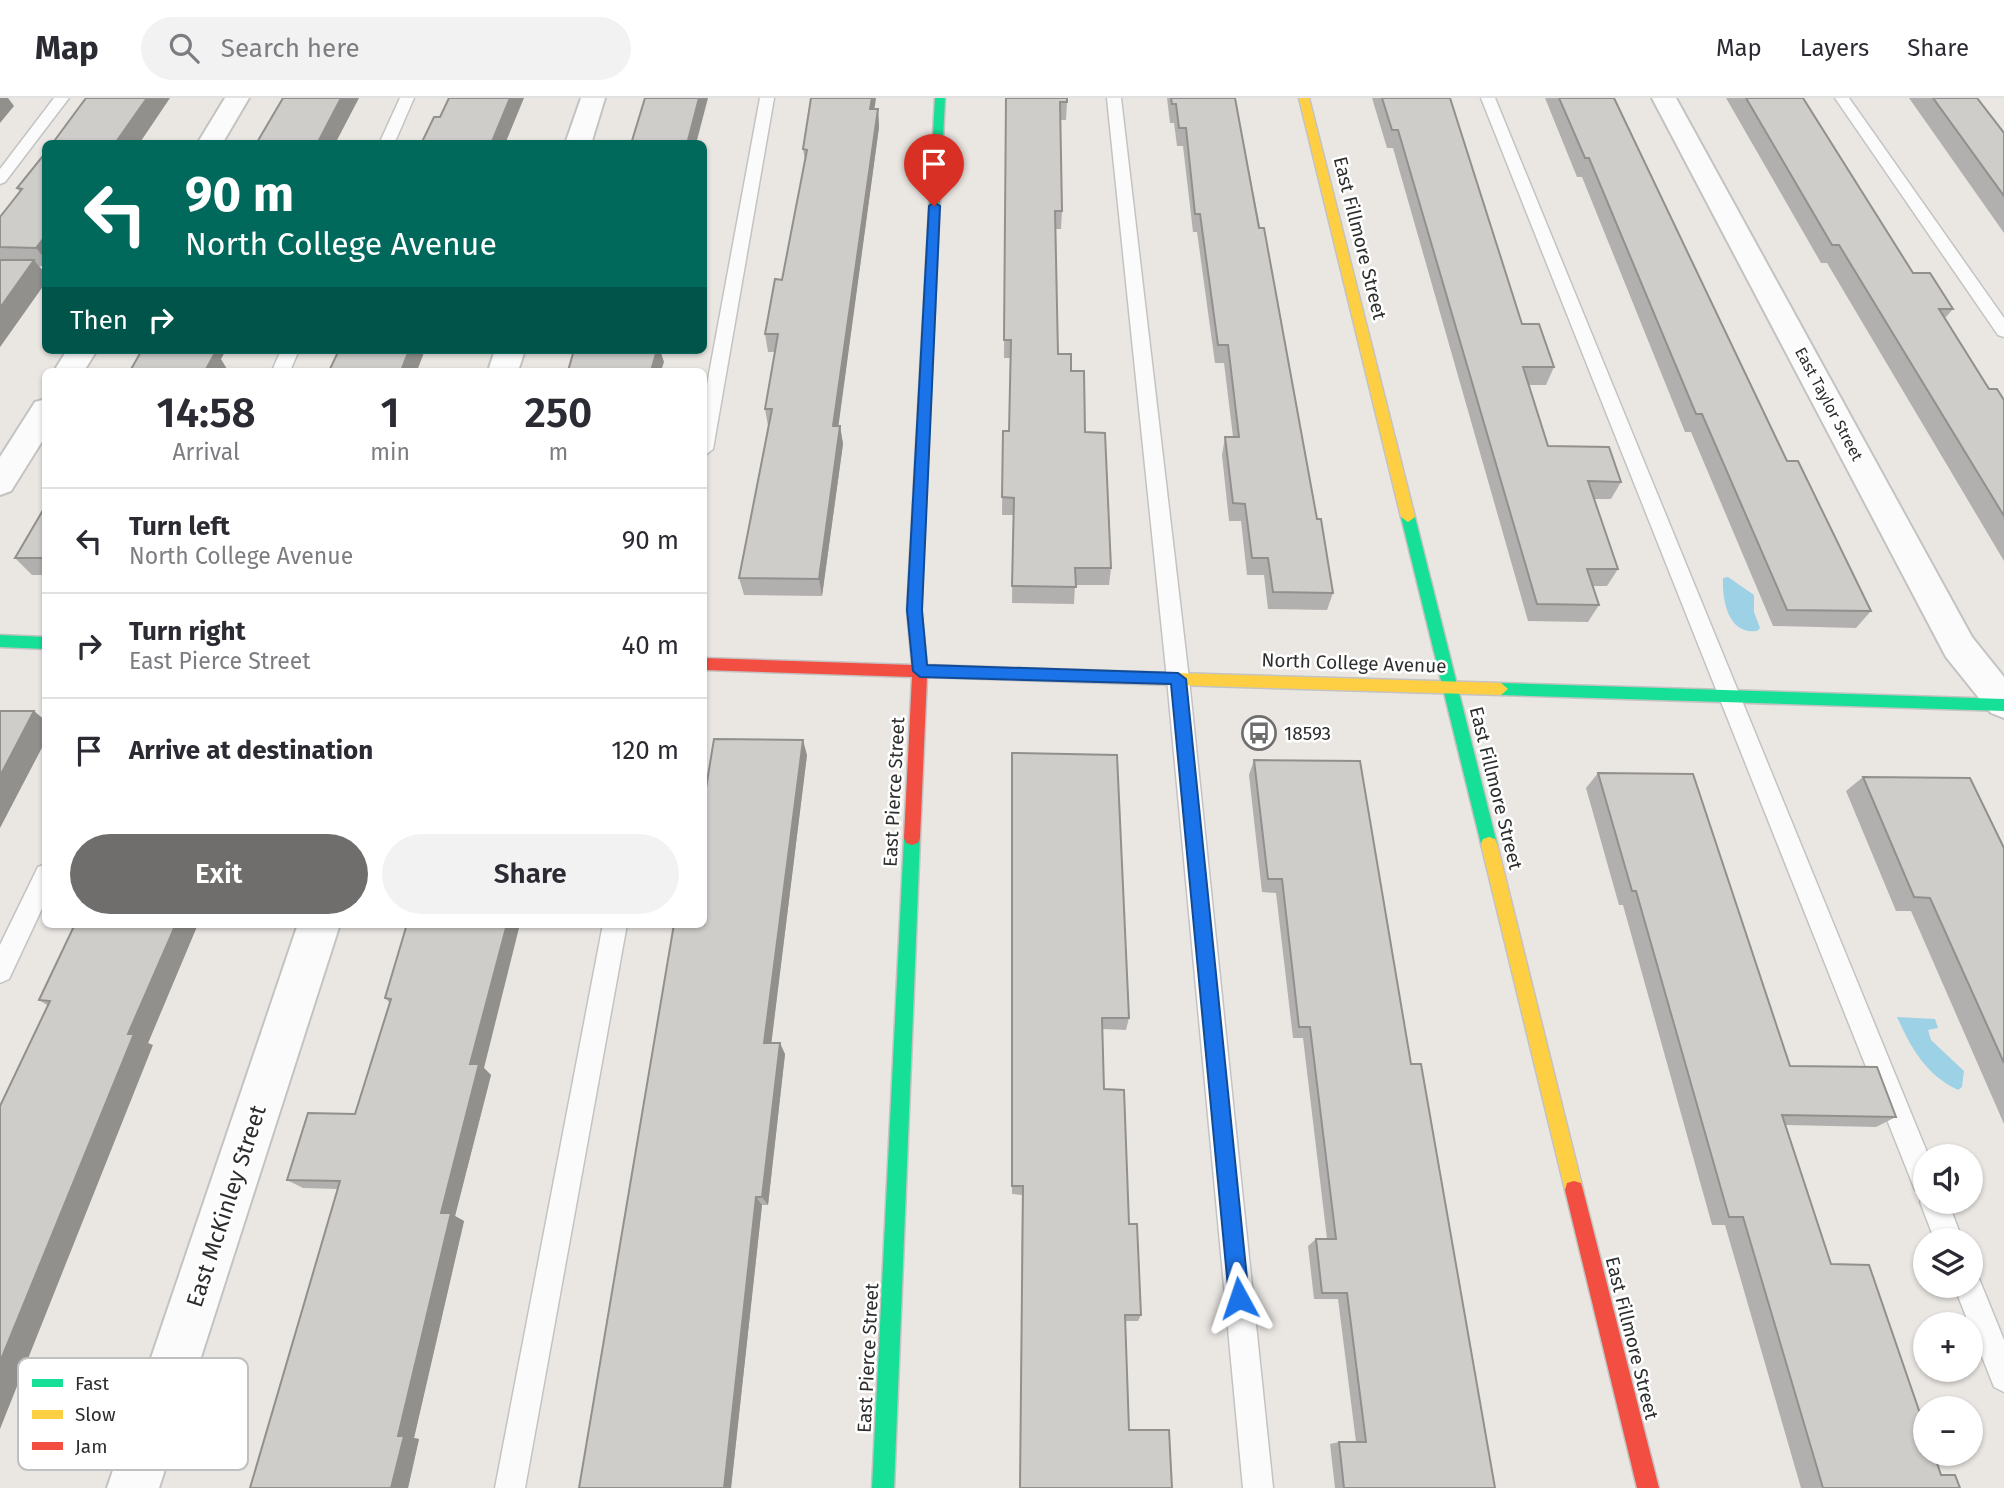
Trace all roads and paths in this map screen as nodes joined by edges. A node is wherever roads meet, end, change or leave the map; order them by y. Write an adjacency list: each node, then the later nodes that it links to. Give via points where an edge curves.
1 (62, 98): 15 (lane)
2 (237, 98): 12 (street)
3 (407, 98): 13 (lane)
4 (593, 98): 14 (street)
5 (767, 98): 18 (lane)
6 (940, 98): 23 (street, East Pierce Street, via 914,610)
7 (1114, 98): 24 (lane)
8 (1304, 98): 25 (street, East Fillmore Street)
9 (1488, 98): 26 (lane)
10 (1664, 98): 27 (street, East Taylor Street, via 1959,647)
11 (1842, 98): 16 (lane)
12 (211, 140)
13 (388, 140)
14 (579, 140)
15 (0, 179)
16 (2004, 331)
17 (42, 415): 19 (street)
18 (707, 432)
19 (0, 483)
20 (0, 642): 21 (street)
21 (42, 643)
22 (707, 664): 23 (street, North College Avenue)
23 (920, 671): 24 (street, North College Avenue); 39 (street, East Pierce Street)
24 (1178, 679): 25 (street, North College Avenue); 40 (lane)
25 (1450, 687): 26 (street, North College Avenue); 41 (street, East Fillmore Street)
26 (1731, 696): 27 (street, North College Avenue); 32 (lane)
27 (2004, 704)
28 (42, 882): 31 (lane)
29 (317, 928): 34 (street, East McKinley Street)
30 (614, 928): 38 (lane)
31 (0, 971)
32 (1913, 1150)
33 (1973, 1298): 35 (lane)
34 (176, 1358)
35 (2004, 1377)
36 (139, 1470): 37 (street, East McKinley Street)
37 (133, 1488)
38 (510, 1488)
39 (883, 1488)
40 (1258, 1488)
41 (1648, 1488)

